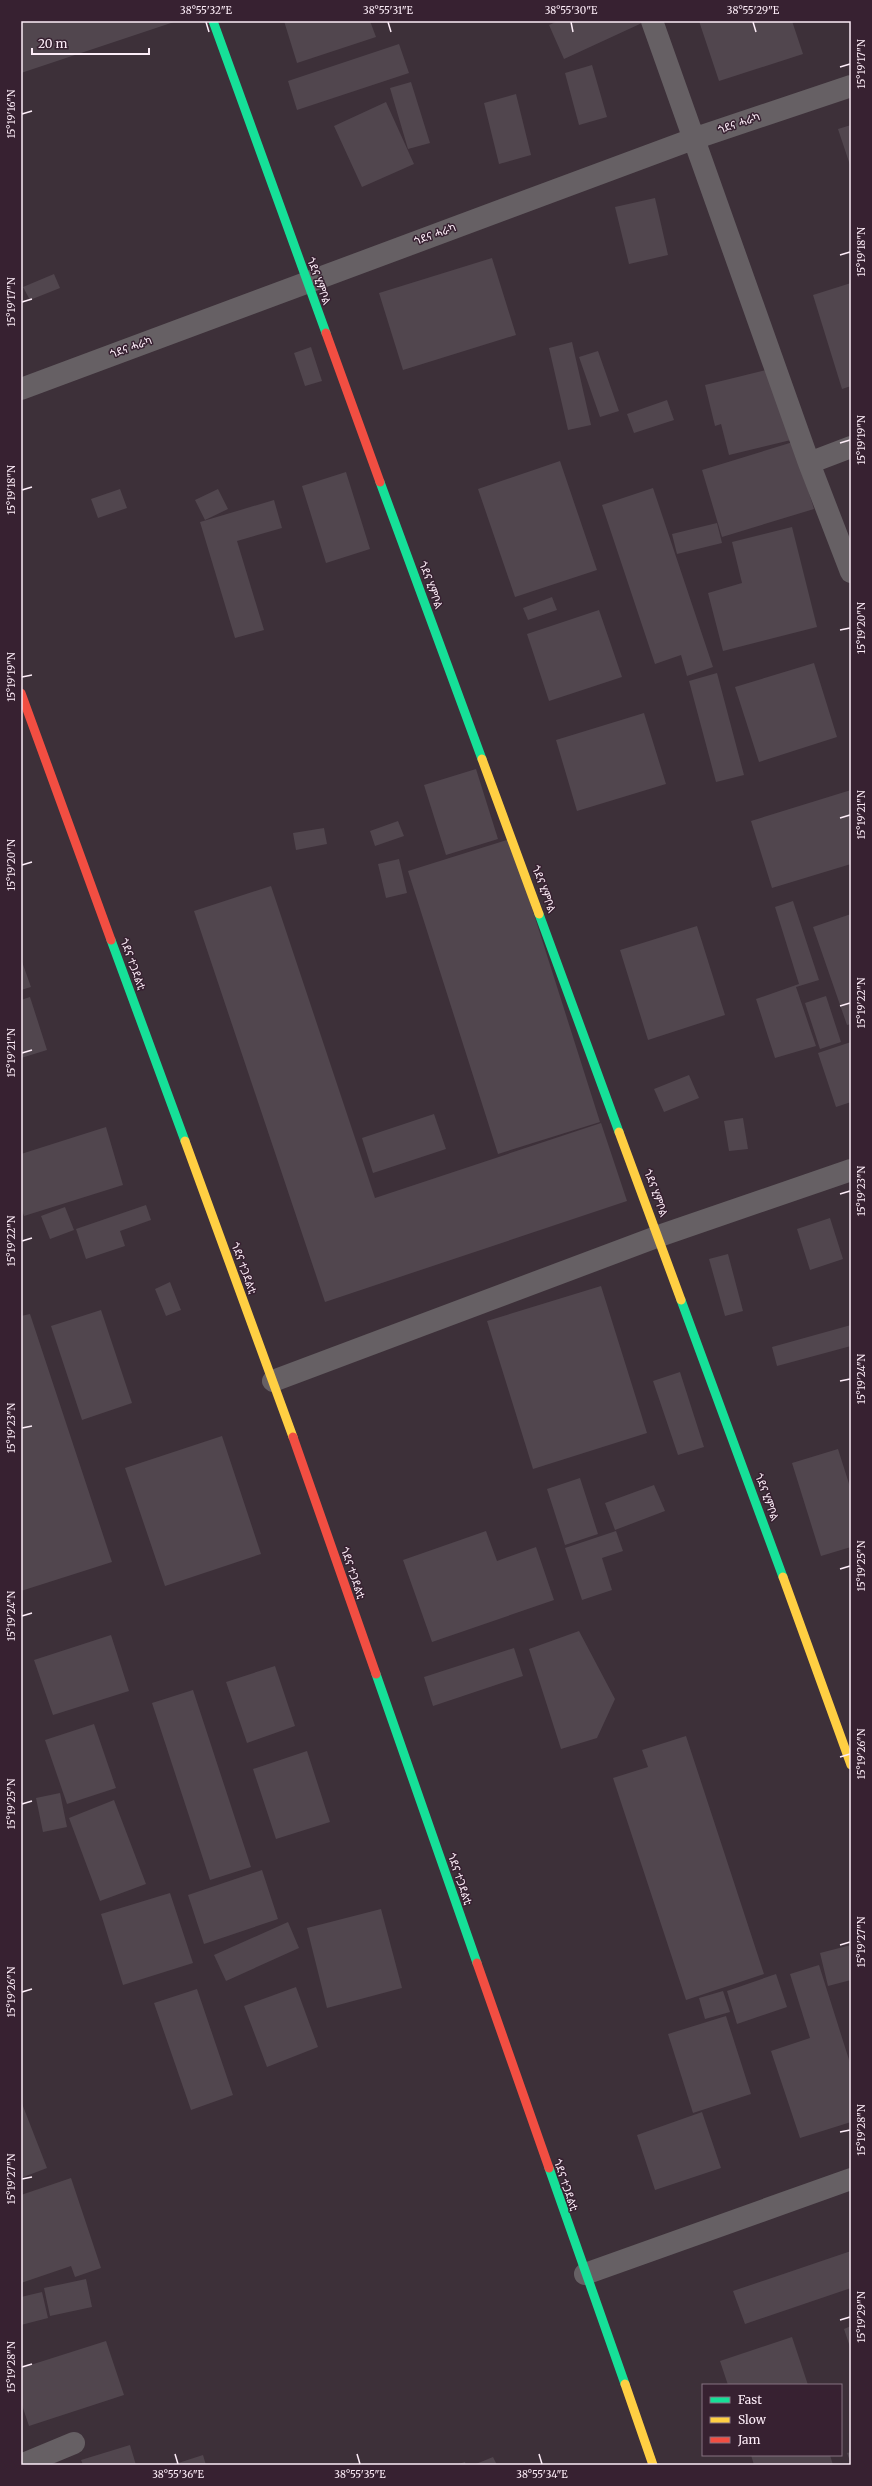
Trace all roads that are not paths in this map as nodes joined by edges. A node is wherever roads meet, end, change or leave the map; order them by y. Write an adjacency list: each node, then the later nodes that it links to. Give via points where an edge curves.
1 (213, 21): 5 (main road, ጎደና ሂምቦል)
2 (652, 21): 4 (street)
3 (851, 86): 4 (street, ጎደና ሓራካ)
4 (693, 139): 5 (street, ጎደና ሓራካ); 8 (street)
5 (306, 281): 6 (street, ጎደና ሓራካ); 12 (main road, ጎደና ሂምቦል)
6 (21, 389)
7 (851, 447): 8 (street)
8 (809, 463): 9 (street)
9 (851, 572)
10 (21, 693): 13 (main road, ጎደና ተጋደልቲ)
11 (851, 1170): 12 (street)
12 (659, 1236): 13 (street); 14 (main road, ጎደና ሂምቦል)
13 (273, 1381): 16 (main road, ጎደና ተጋደልቲ)
14 (851, 1765)
15 (851, 2179): 16 (street)
16 (585, 2274): 19 (main road, ጎደና ተጋደልቲ)
17 (74, 2443): 18 (street)
18 (21, 2465)
19 (653, 2465)

